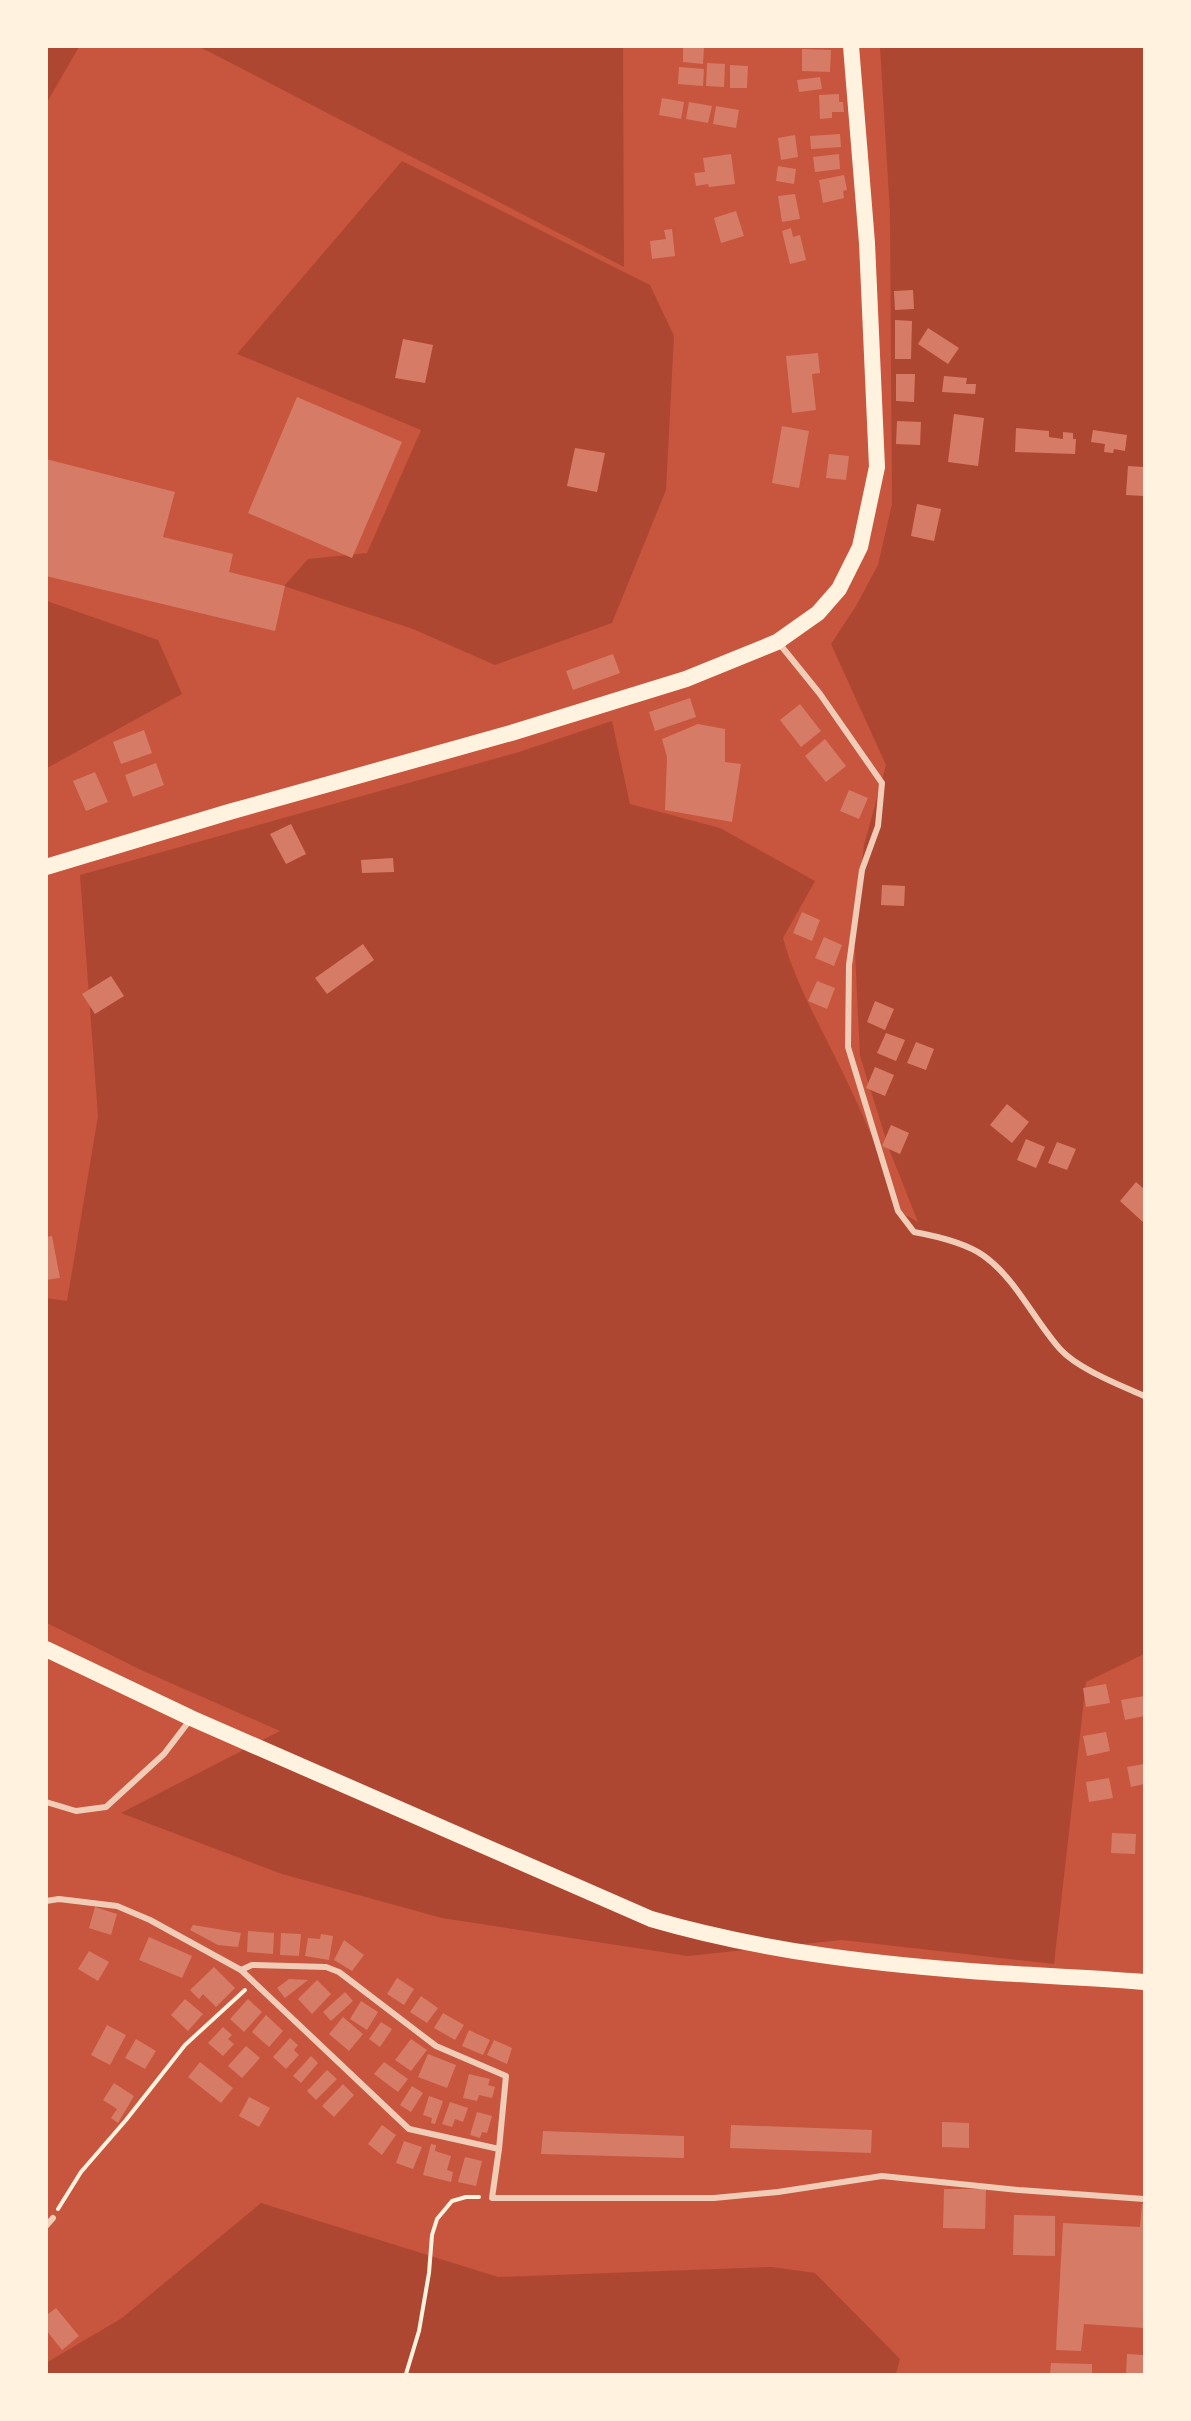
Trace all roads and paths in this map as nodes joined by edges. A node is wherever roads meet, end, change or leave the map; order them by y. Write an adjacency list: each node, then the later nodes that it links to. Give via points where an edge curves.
1 (851, 46): 2 (highway, via 867,243 877,467 860,547 839,589 818,613)
2 (777, 642): 3 (highway, via 686,679 511,733); 4 (street, via 820,694 882,783 878,825 862,870 849,965 848,1047 898,1211 914,1232 941,1238 983,1256 1005,1278 1061,1351 1099,1376)
3 (46, 867)
4 (1144, 1396)
5 (46, 1649): 6 (highway)
6 (190, 1718): 7 (street, via 164,1754 106,1807 76,1811); 10 (highway, via 651,1919 707,1935 781,1950 888,1964)
7 (46, 1802)
8 (46, 1901): 9 (street, via 117,1905)
9 (241, 1970): 11 (street); 12 (street, via 252,1965 326,1967 436,2046 506,2076)
10 (1144, 1982)
11 (252, 1983): 12 (street, via 409,2129); 15 (path, via 184,2045 81,2172)
12 (499, 2149): 13 (street)
13 (492, 2198): 14 (street, via 714,2198 882,2175); 17 (path, via 452,2201 436,2219 419,2331)
14 (1144, 2199)
15 (53, 2218): 16 (street)
16 (46, 2226)
17 (406, 2374)

